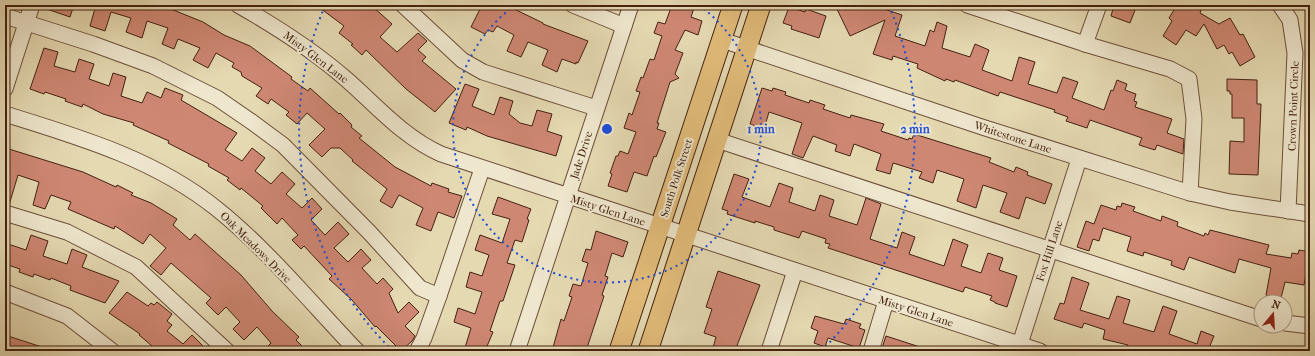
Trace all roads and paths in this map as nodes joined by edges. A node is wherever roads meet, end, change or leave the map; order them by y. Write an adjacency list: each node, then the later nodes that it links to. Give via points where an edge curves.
1 (32, 5): 12 (street)
2 (238, 5): 22 (street, Misty Glen Lane, via 264,20 345,78 405,134 424,147)
3 (403, 5): 18 (street, via 462,60 484,72)
4 (573, 5): 13 (street)
5 (631, 5): 13 (street, Jade Drive)
6 (733, 5): 14 (main road, South Polk Street)
7 (761, 5): 16 (main road)
8 (967, 5): 15 (street)
9 (1099, 5): 15 (street)
10 (1280, 5): 25 (street, Crown Point Circle, via 1290,20 1295,53)
11 (5, 16): 12 (street)
12 (26, 23): 17 (street); 33 (street, via 153,66 216,98 282,145 370,233 420,288)
13 (624, 26): 18 (street, Jade Drive)
14 (722, 40): 16 (street, Whitestone Lane); 28 (main road, South Polk Street)
15 (1086, 44): 23 (street, via 1170,69 1189,80 1194,119)
16 (747, 48): 20 (main road); 21 (street, Whitestone Lane)
17 (5, 88)
18 (596, 108): 24 (street, Jade Drive)
19 (5, 114): 41 (street, Oak Meadows Drive, via 113,150 175,180 216,208 252,241)
20 (717, 140): 29 (main road); 30 (street)
21 (1079, 159): 23 (street, Whitestone Lane); 30 (street, Fox Hill Lane)
22 (482, 169): 24 (street, Misty Glen Lane); 33 (street)
23 (1190, 193): 25 (street, Whitestone Lane)
24 (567, 197): 28 (street, Misty Glen Lane); 43 (street, Jade Drive)
25 (1288, 211): 27 (street, Whitestone Lane)
26 (5, 213): 40 (street, via 67,232 136,267)
27 (1310, 214)
28 (660, 227): 29 (street, Misty Glen Lane); 44 (main road, South Polk Street)
29 (684, 236): 31 (street, Misty Glen Lane); 45 (main road)
30 (1049, 251): 35 (street); 38 (street, Fox Hill Lane)
31 (795, 271): 34 (street, Misty Glen Lane); 46 (street)
32 (5, 292): 39 (street, via 66,316)
33 (439, 296): 42 (street)
34 (886, 301): 38 (street, Misty Glen Lane); 47 (street)
35 (1253, 316)
36 (1293, 324): 37 (street)
37 (1310, 326)
38 (1020, 344): 48 (street, Misty Glen Lane)
39 (112, 351)
40 (227, 351)
41 (357, 351)
42 (417, 351)
43 (517, 351)
44 (619, 351)
45 (648, 351)
46 (769, 351)
47 (871, 351)
48 (1040, 351)

